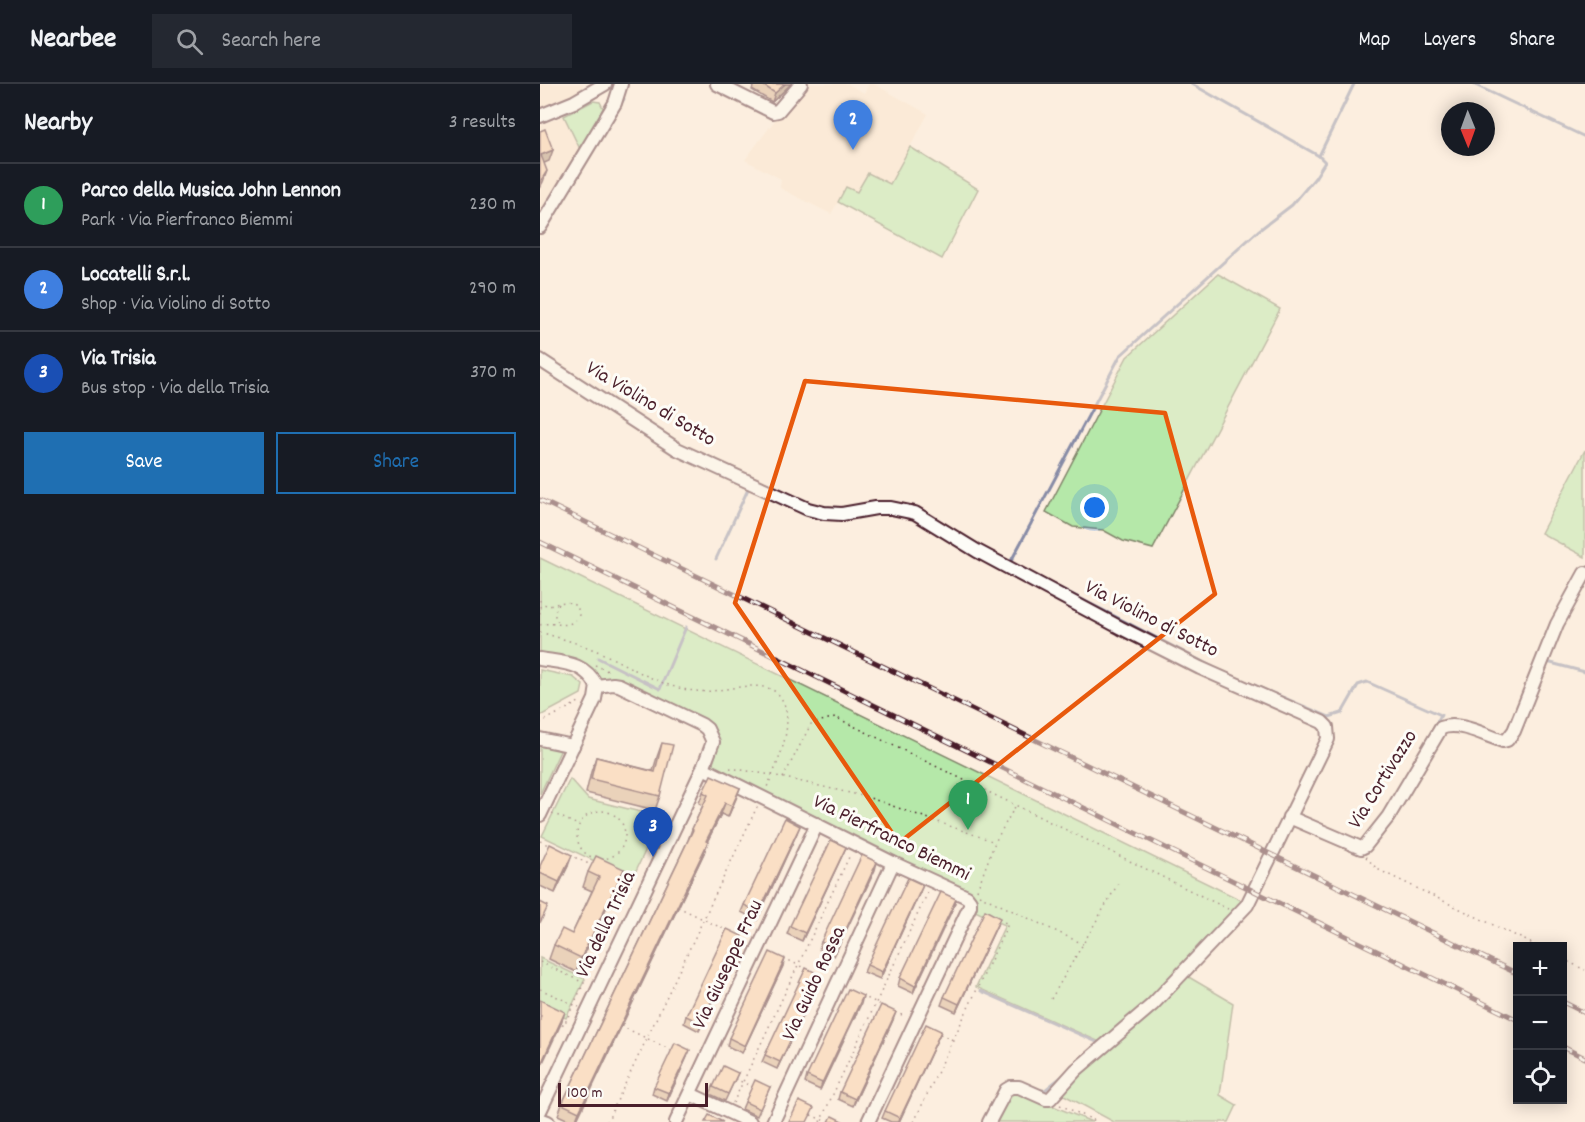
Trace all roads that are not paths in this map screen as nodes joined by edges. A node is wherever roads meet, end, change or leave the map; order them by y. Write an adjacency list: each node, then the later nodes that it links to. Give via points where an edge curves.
1 (621, 84): 6 (street, via 615,103)
2 (717, 84): 3 (street, via 773,112)
3 (801, 84)
4 (599, 86): 5 (street)
5 (540, 116)
6 (540, 227)
7 (540, 360): 15 (street, Via Violino di Sotto, via 677,449 789,501 824,513 891,508 915,513 1121,628 1322,722 1327,727 1328,739)
8 (1585, 573): 15 (street, Via Cortivazzo, via 1557,624 1511,737 1503,741 1458,726 1441,728 1388,817 1361,848)
9 (540, 659): 10 (street, via 586,670)
10 (597, 689): 12 (street); 13 (street, Via della Trisia, via 619,685 702,725 713,742)
11 (540, 740): 12 (street)
12 (573, 746): 14 (street)
13 (703, 768): 16 (street, Via Pierfranco Biemmi); 19 (street, Via della Trisia)
14 (542, 812)
15 (1289, 817): 26 (street, Via Violino di Sotto, via 1247,904 1152,1005 1076,1070 1051,1098 1011,1087)
16 (817, 824): 17 (street, Via Pierfranco Biemmi); 18 (street, Via Giuseppe Frau)
17 (893, 863): 24 (street, Via Guido Rossa); 25 (street, Via Pierfranco Biemmi, via 967,897 970,906)
18 (690, 1094): 22 (street, Via Giuseppe Frau); 23 (street)
19 (540, 1111)
20 (540, 1119): 21 (street)
21 (548, 1122)
22 (676, 1122)
23 (750, 1122)
24 (773, 1122)
25 (868, 1122)
26 (989, 1122)

